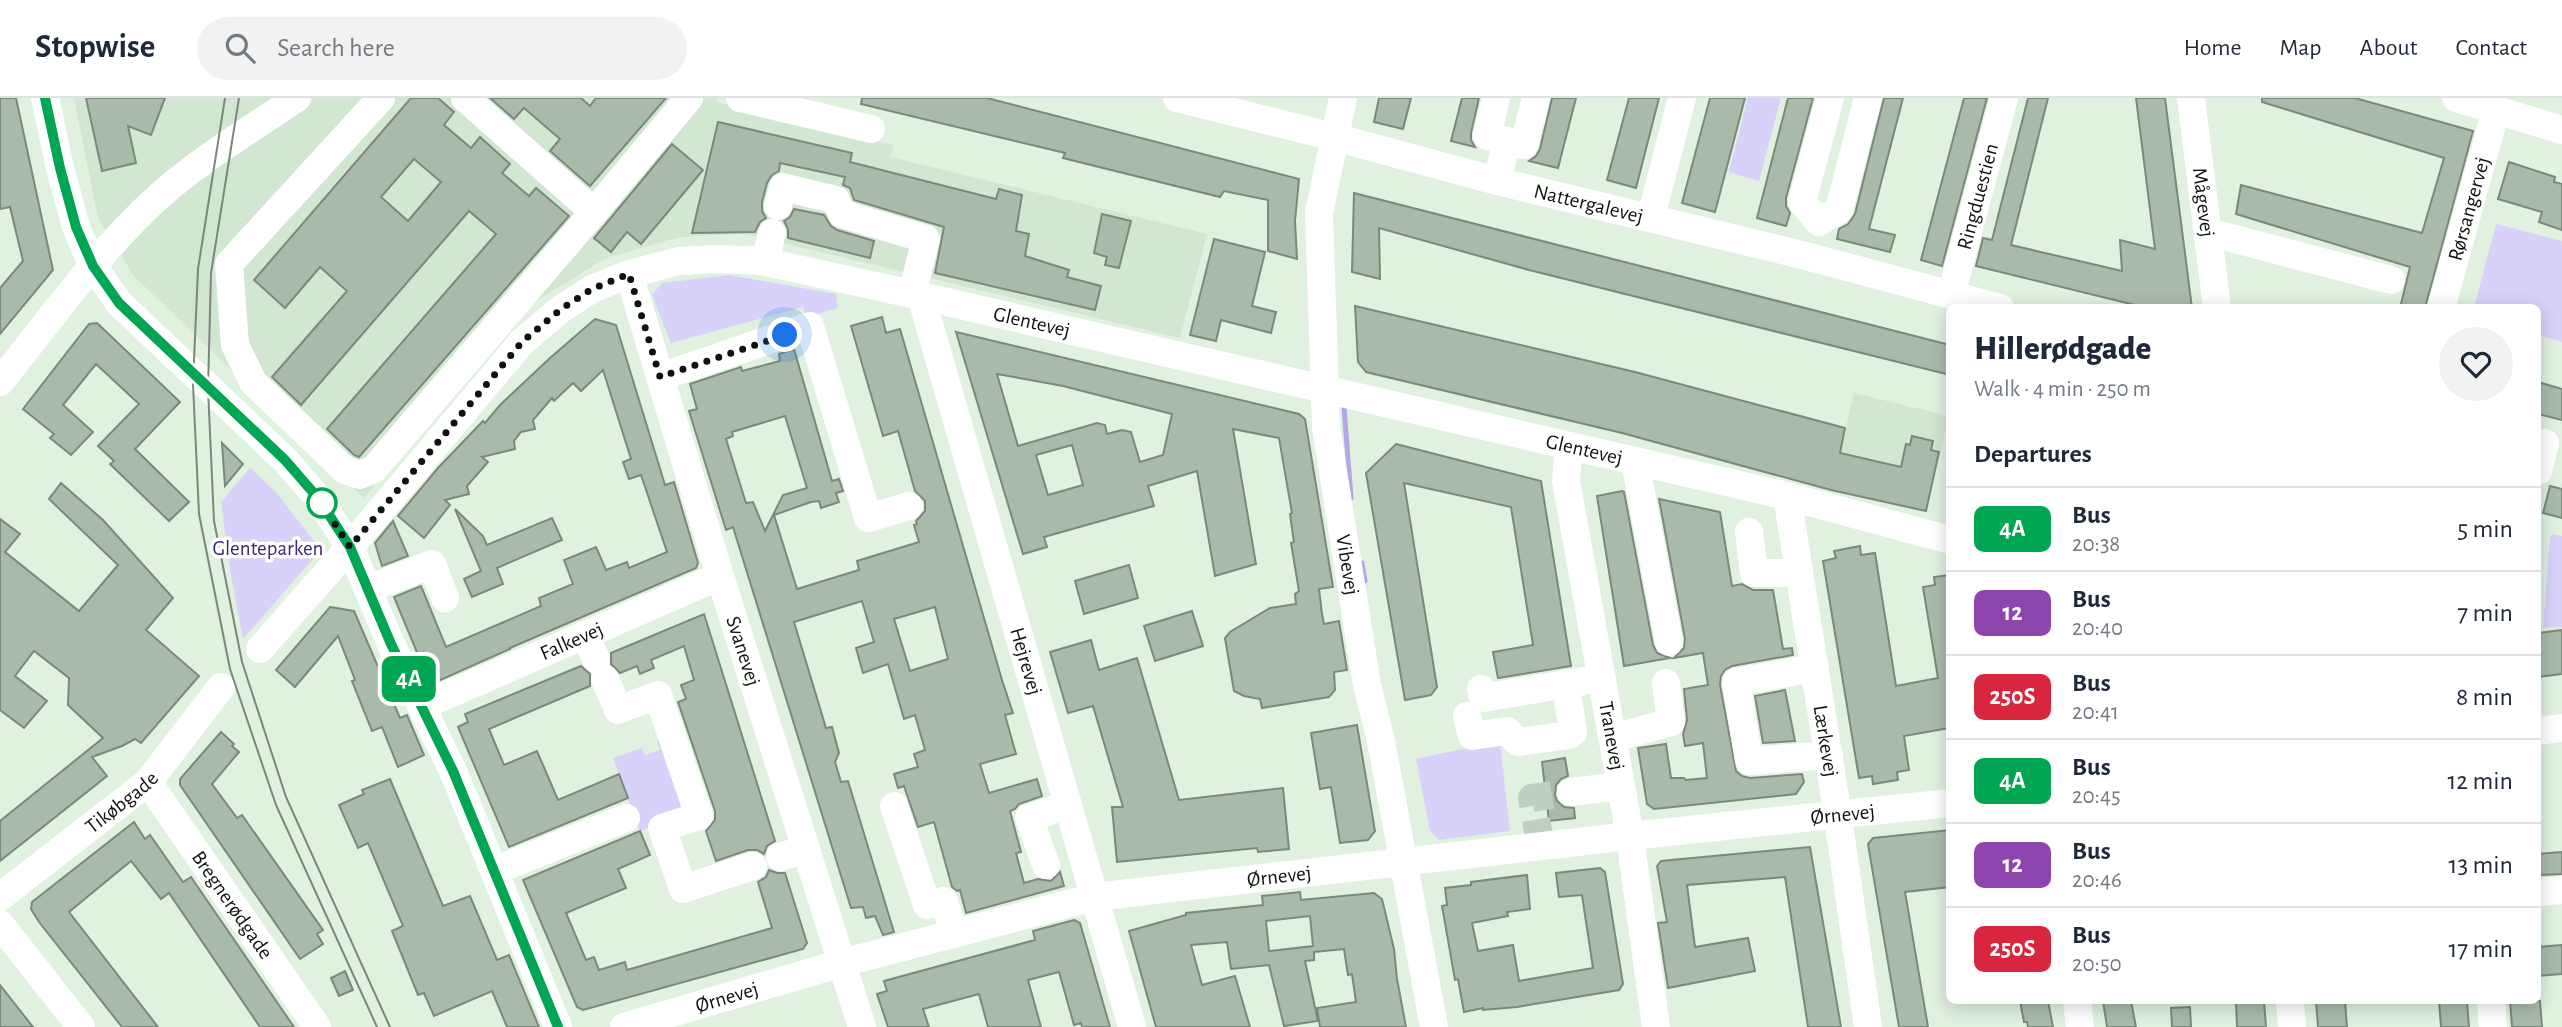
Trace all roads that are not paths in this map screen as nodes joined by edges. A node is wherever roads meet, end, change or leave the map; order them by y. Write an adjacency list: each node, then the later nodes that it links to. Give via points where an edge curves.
1 (45, 98): 29 (street, via 76,227)
2 (297, 98): 29 (street, via 188,172)
3 (381, 98): 24 (street, via 229,264 235,345 253,382 345,470 360,475 374,469)
4 (465, 98): 24 (street)
5 (689, 98): 24 (street)
6 (740, 98): 19 (street)
7 (1177, 98): 20 (street, Nattergalevej)
8 (1343, 98): 20 (street, Vibevej)
9 (1496, 98): 21 (street, via 1487,135)
10 (1536, 98): 21 (street, via 1524,145)
11 (1682, 98): 25 (street)
12 (1830, 98): 13 (street, via 1802,202 1819,222 1839,210)
13 (1868, 98)
14 (2004, 98): 33 (street, Ringduestien)
15 (2191, 98): 26 (street, Mågevej)
16 (2456, 98): 17 (street)
17 (2496, 110): 18 (street); 36 (street, Rørsangervej)
18 (2561, 127)
19 (871, 129)
20 (1334, 137): 22 (street, Nattergalevej); 39 (street, Vibevej, via 1319,213)
21 (1507, 141): 22 (street)
22 (1497, 181): 25 (street, Nattergalevej)
23 (778, 206): 32 (street, via 783,187 836,200 842,214 926,239)
24 (594, 212)
25 (1651, 217): 33 (street, Nattergalevej)
26 (2208, 232): 31 (street); 35 (street, Mågevej)
27 (772, 233): 28 (street)
28 (765, 262): 30 (street, Glentevej, via 679,261); 32 (street, Glentevej)
29 (93, 266): 38 (street); 48 (street, via 119,303 285,460 318,498)
30 (629, 274): 37 (street, Svanevej); 48 (street, Glentevej, via 592,289 522,342)
31 (2391, 281)
32 (916, 295): 39 (street, Glentevej); 72 (street, Hejrevej)
33 (1951, 295): 34 (street, Nattergalevej)
34 (1985, 304)
35 (2217, 304)
36 (2442, 304)
37 (660, 377): 45 (street, via 810,326 868,518); 50 (street, Svanevej)
38 (0, 382)
39 (1324, 390): 41 (street, Glentevej); 79 (street, Vibevej, via 1358,631)
40 (2548, 444): 43 (street)
41 (1569, 446): 42 (street, Glentevej); 57 (street, Tranevej, via 1566,481)
42 (1635, 461): 44 (street, Glentevej); 53 (street)
43 (2541, 463)
44 (1787, 496): 47 (street, Glentevej); 49 (street, Lærkevej)
45 (909, 506)
46 (1749, 532): 49 (street, via 1754,573)
47 (1946, 539)
48 (350, 547): 51 (street); 54 (street, Glentevej)
49 (1800, 573): 56 (street, Lærkevej)
50 (720, 576): 55 (street, Falkevej); 78 (street, Svanevej)
51 (368, 589): 52 (street, via 432,564); 62 (street)
52 (445, 598)
53 (1669, 642)
54 (260, 649)
55 (596, 658): 62 (street, Falkevej); 82 (street, via 618,710 658,695 699,816 662,828 682,889)
56 (1815, 668): 67 (street, Lærkevej); 67 (street, via 1736,682 1749,761)
57 (1601, 678): 59 (street); 66 (street, Tranevej)
58 (1667, 683): 66 (street, via 1671,722)
59 (1566, 684): 61 (street, via 1483,698); 63 (street, via 1573,732 1569,735 1518,742 1507,730 1472,736)
60 (221, 687): 68 (street, Tikøbgade)
61 (1481, 689)
62 (422, 706): 81 (street)
63 (1467, 716)
64 (2562, 728): 65 (street)
65 (2541, 731)
66 (1612, 738): 69 (street, Tranevej)
67 (1829, 755): 74 (street, Lærkevej)
68 (148, 782): 85 (street, Tikøbgade); 94 (street, Bregnerødgade)
69 (1621, 786): 70 (street); 77 (street, Tranevej)
70 (1571, 792)
71 (1946, 803): 74 (street, Ørnevej)
72 (1067, 805): 80 (street, via 1029,818); 86 (street, Hejrevej)
73 (894, 806): 88 (street, via 927,905 944,901)
74 (1838, 816): 77 (street, Ørnevej); 101 (street, Lærkevej)
75 (626, 818): 81 (street)
76 (705, 826): 82 (street, via 690,837 685,848 687,859)
77 (1630, 836): 79 (street, Ørnevej); 100 (street, Tranevej)
78 (780, 857): 82 (street); 89 (street, Svanevej)
79 (1405, 863): 86 (street, Ørnevej); 99 (street, Vibevej)
80 (1046, 865)
81 (494, 871): 95 (street)
82 (707, 881)
83 (2562, 890): 84 (street)
84 (2541, 892)
85 (0, 897)
86 (1094, 897): 88 (street, Ørnevej); 98 (street, Hejrevej)
87 (0, 924): 93 (street)
88 (954, 933): 89 (street, Ørnevej)
89 (842, 963): 96 (street, Ørnevej); 97 (street, Svanevej)
90 (2077, 1004): 102 (street)
91 (2290, 1004): 103 (street)
92 (2491, 1004): 104 (street)
93 (81, 1027)
94 (317, 1027)
95 (558, 1027)
96 (624, 1027)
97 (862, 1027)
98 (1132, 1027)
99 (1434, 1027)
100 (1656, 1027)
101 (1868, 1027)
102 (2080, 1027)
103 (2292, 1027)
104 (2493, 1027)

